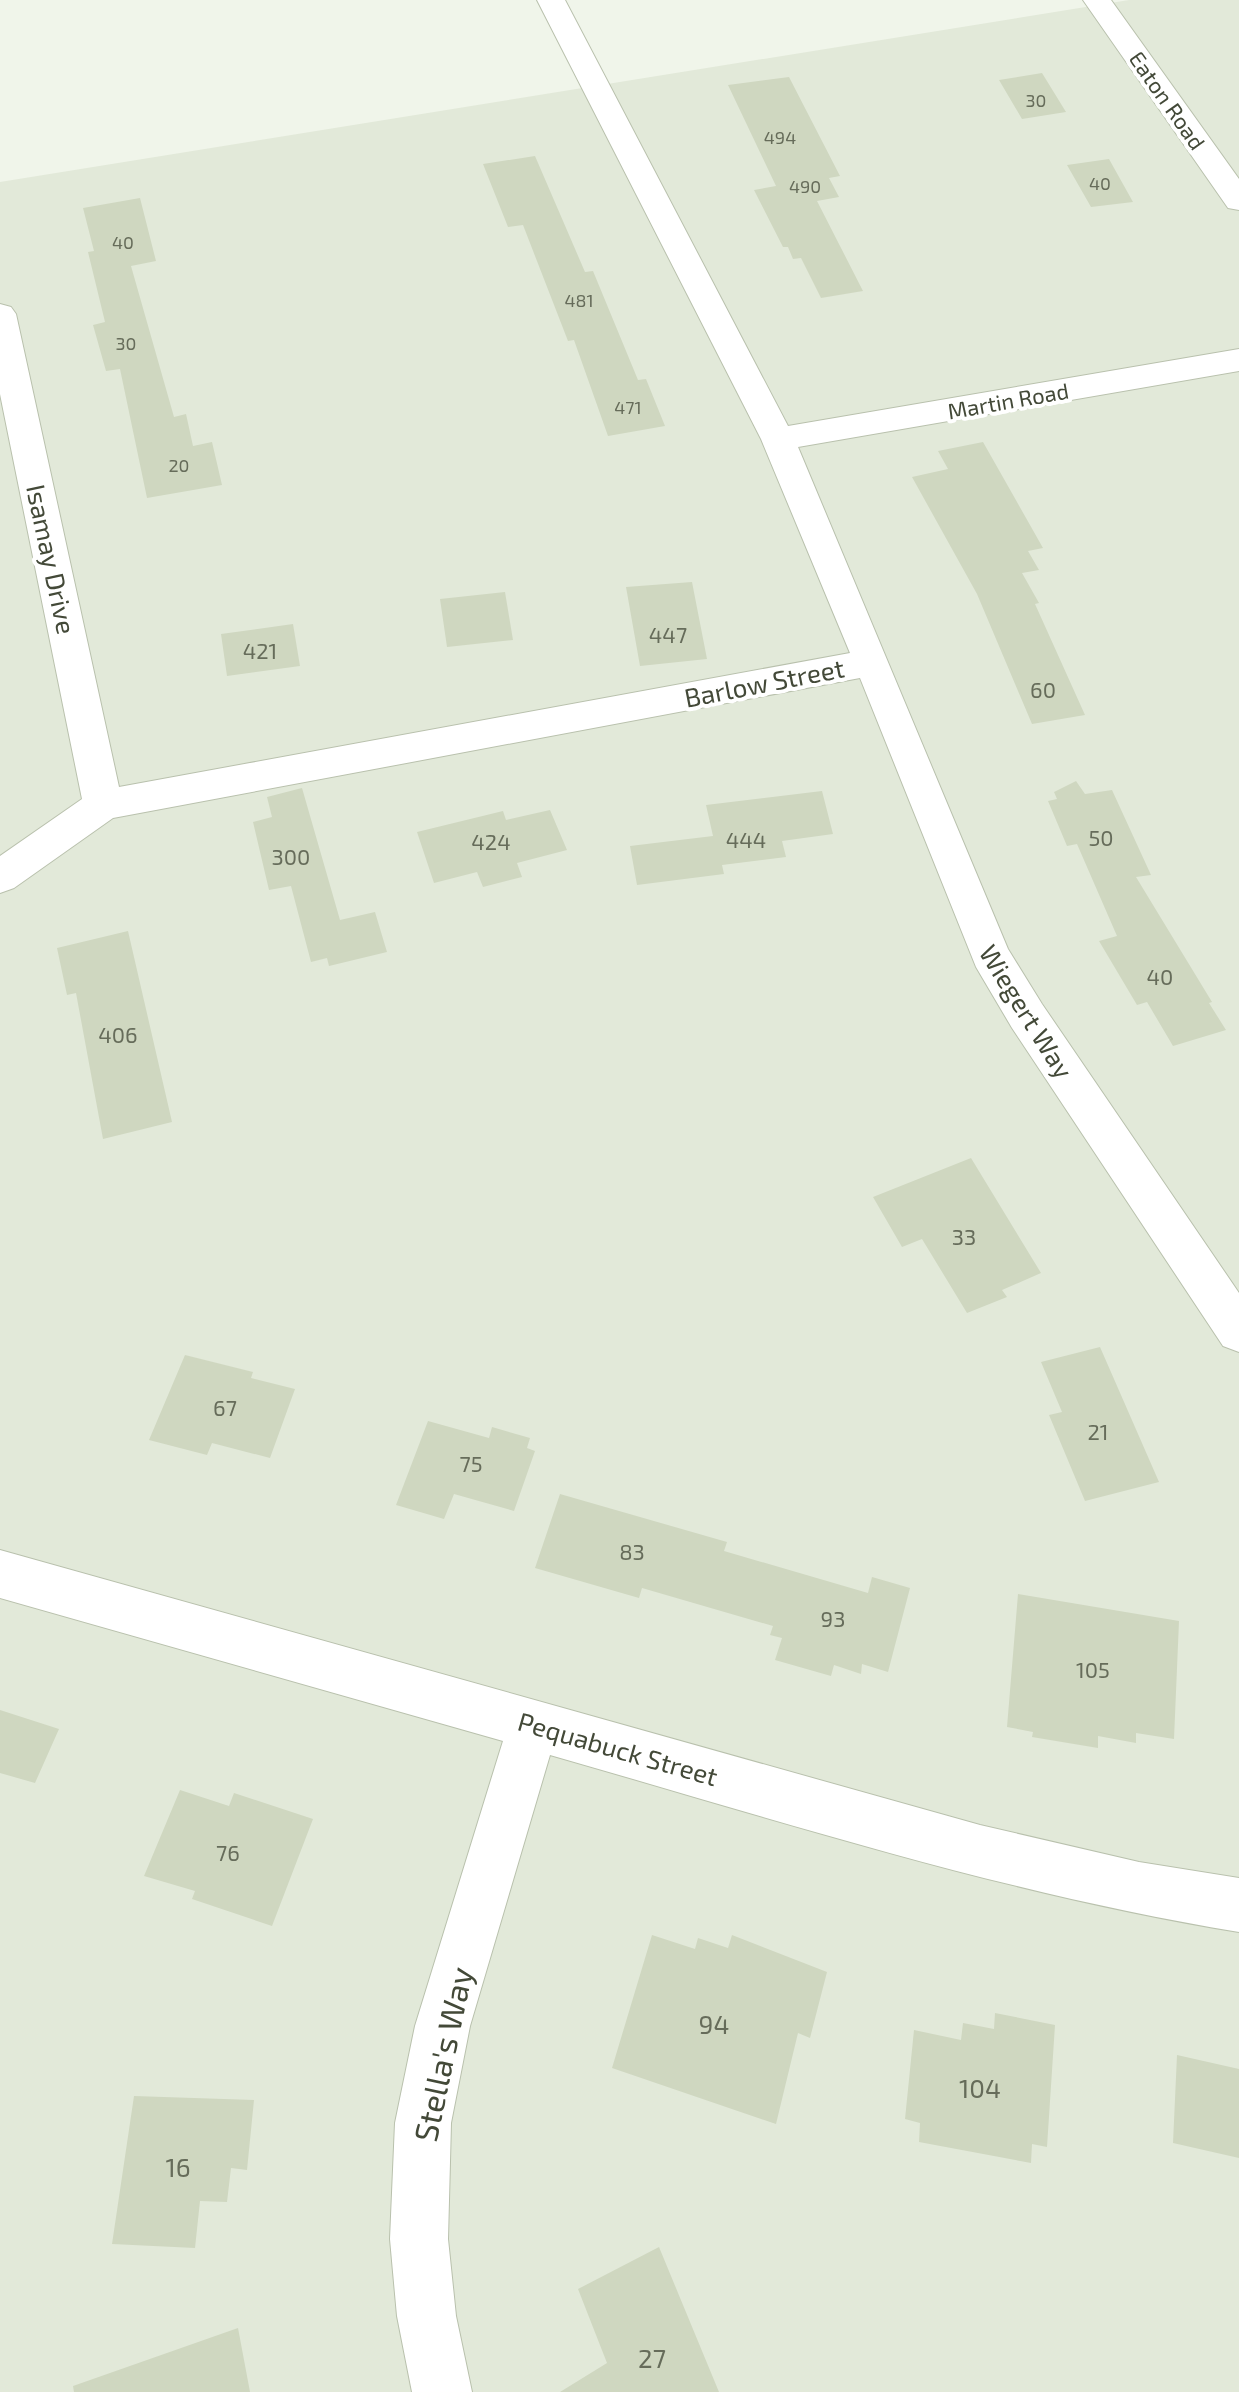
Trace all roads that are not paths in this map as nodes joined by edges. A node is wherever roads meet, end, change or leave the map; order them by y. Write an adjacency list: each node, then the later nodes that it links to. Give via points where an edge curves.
1 (551, 0): 6 (street, Barlow Street)
2 (1097, 0): 3 (street, Eaton Road)
3 (1239, 201)
4 (0, 314): 8 (street, Isamay Drive)
5 (1239, 360): 6 (street, Martin Road)
6 (778, 439): 7 (street, Barlow Street)
7 (872, 662): 8 (street, Barlow Street); 10 (street, Wiegert Way, via 990,955)
8 (103, 805): 9 (street, Barlow Street)
9 (0, 877)
10 (1239, 1331)
11 (0, 1574): 12 (street, Pequabuck Street)
12 (534, 1725): 13 (street, Pequabuck Street, via 1056,1871); 14 (street, Stella's Way, via 444,2019 427,2097 419,2252)
13 (1239, 1905)
14 (442, 2392)

